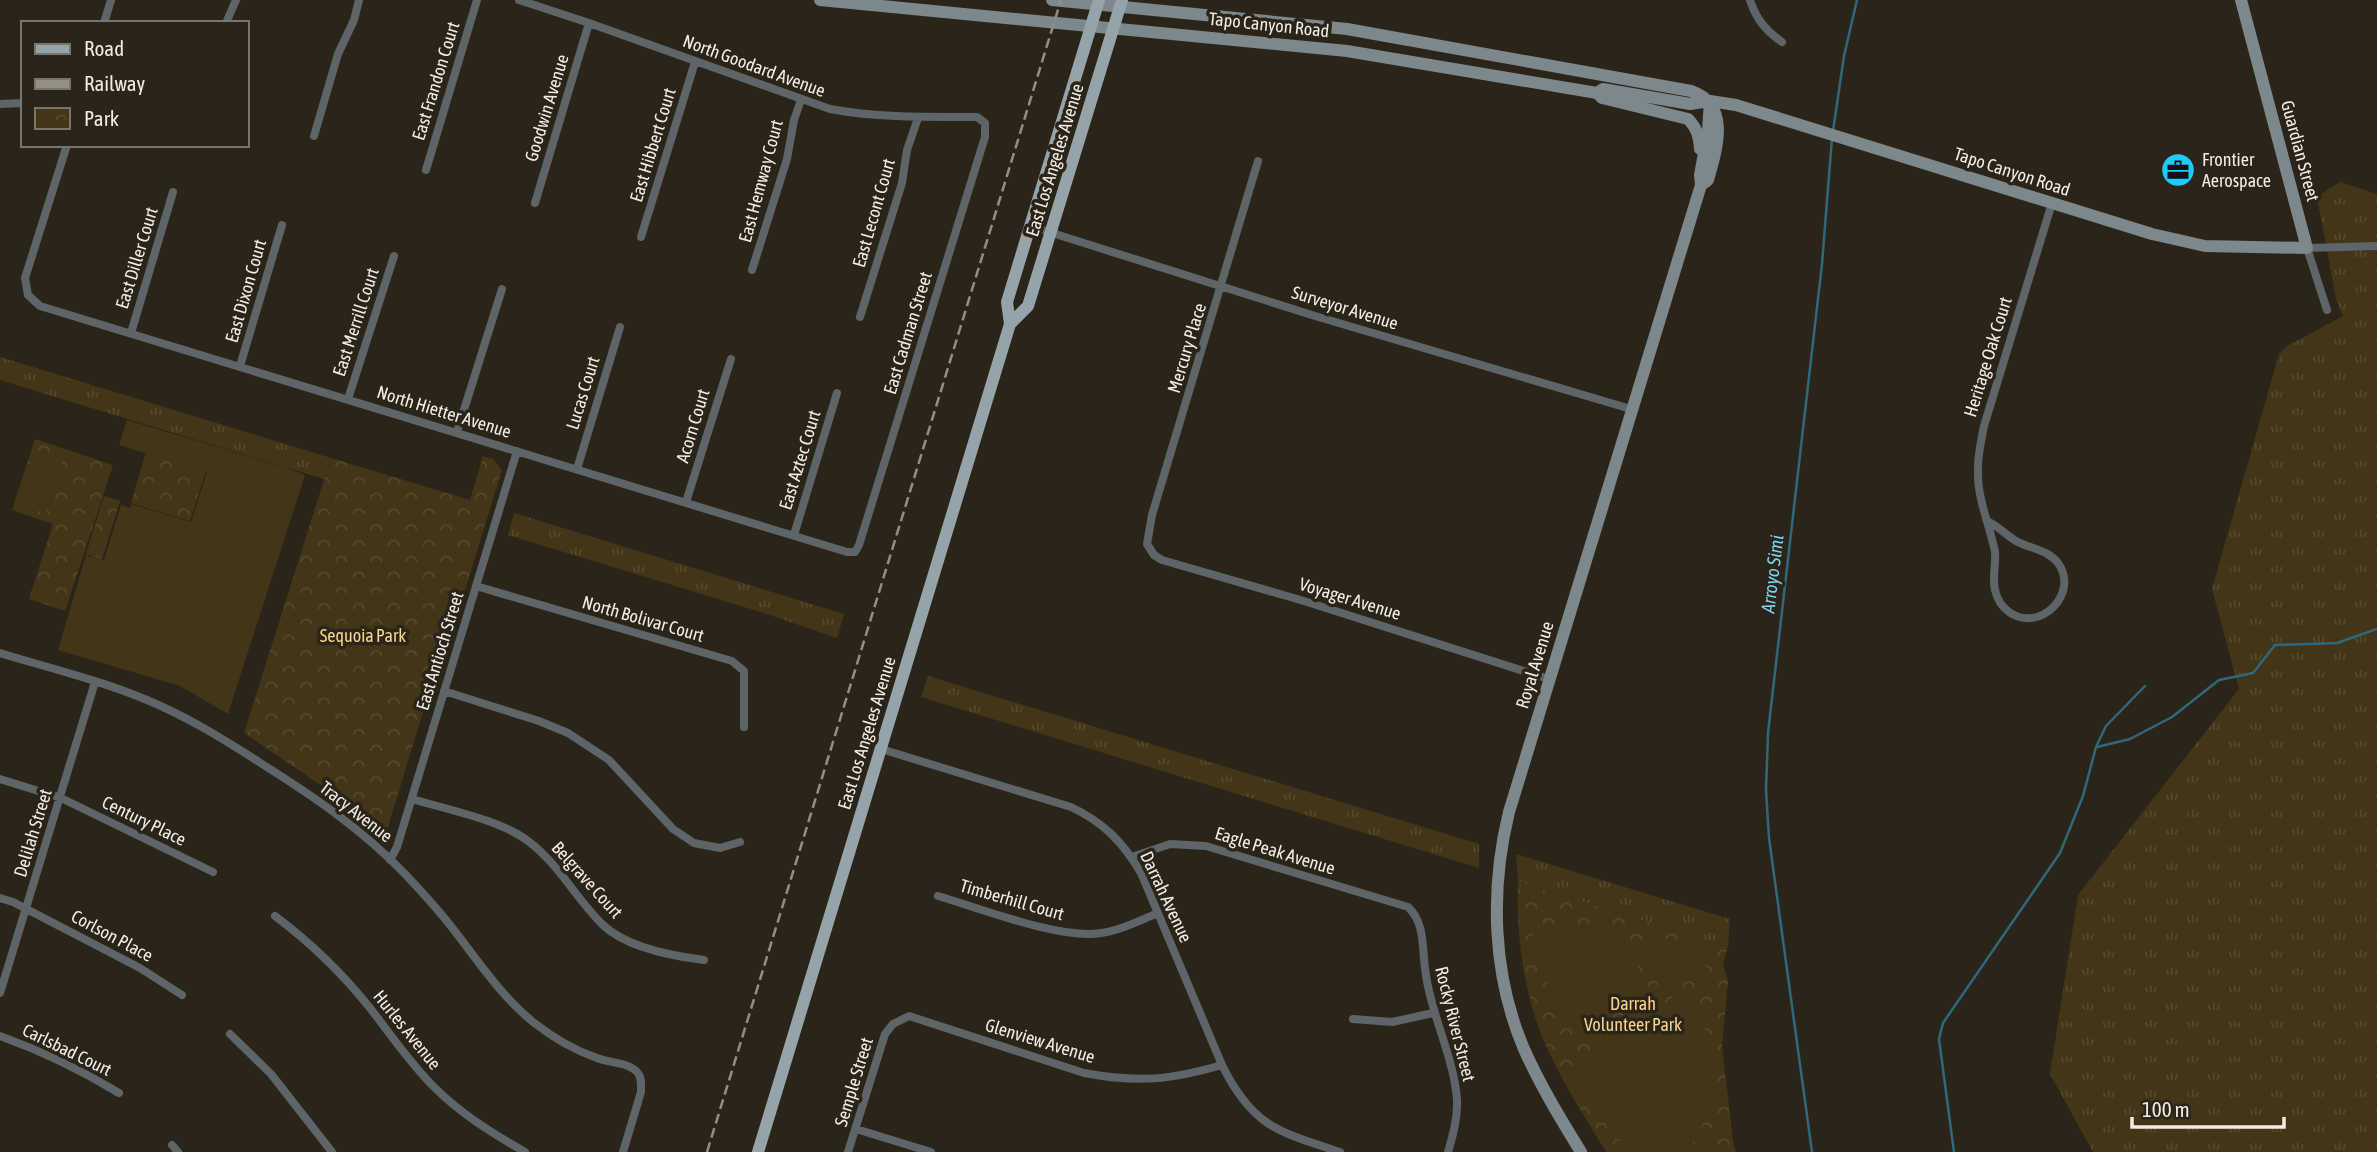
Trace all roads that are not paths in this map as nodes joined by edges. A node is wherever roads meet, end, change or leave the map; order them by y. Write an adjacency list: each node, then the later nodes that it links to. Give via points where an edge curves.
1 (111, 0): 13 (street)
2 (236, 0): 14 (street)
3 (359, 0): 27 (street)
4 (477, 0): 31 (street, East Frandon Court)
5 (519, 0): 10 (street, North Goodard Avenue)
6 (820, 0): 16 (main road, Tapo Canyon Road)
7 (1052, 0): 11 (main road, Tapo Canyon Road)
8 (1750, 0): 18 (street, via 1759,20)
9 (2241, 0): 41 (main road, Guardian Street)
10 (531, 2): 15 (street, North Goodard Avenue)
11 (1098, 2): 12 (main road, Tapo Canyon Road); 16 (main road, East Los Angeles Avenue)
12 (1121, 3): 17 (main road, East Los Angeles Avenue); 22 (main road, Tapo Canyon Road, via 1347,29 1691,91)
13 (105, 21)
14 (227, 21)
15 (589, 23): 19 (street, North Goodard Avenue); 34 (street, Goodwin Avenue)
16 (1091, 25): 17 (main road, Tapo Canyon Road); 37 (main road, East Los Angeles Avenue)
17 (1114, 27): 20 (main road, Tapo Canyon Road, via 1347,51); 38 (main road, East Los Angeles Avenue)
18 (1782, 42)
19 (695, 62): 21 (street, North Goodard Avenue); 39 (street, East Hibbert Court)
20 (1597, 93): 22 (main road, Tapo Canyon Road, via 1604,89 1690,104); 30 (main road, via 1688,119 1699,136)
21 (801, 100): 25 (street, North Goodard Avenue, via 856,114); 43 (street, East Hemway Court)
22 (1710, 101): 30 (main road, Royal Avenue); 32 (main road, Royal Avenue, via 1719,125 1708,180); 35 (main road, Tapo Canyon Road, via 1739,105)
23 (21, 103): 24 (street)
24 (0, 104)
25 (918, 117): 26 (street, North Goodard Avenue, via 977,117); 47 (street, East Lecont Court)
26 (985, 122): 63 (street, East Cadman Street, via 985,137)
27 (314, 135)
28 (66, 147): 50 (street, North Hietter Avenue, via 26,278 28,295 40,306)
29 (1258, 161): 44 (street, Mercury Place)
30 (1702, 164): 32 (main road, Royal Avenue)
31 (426, 170)
32 (1701, 184): 55 (main road, Royal Avenue)
33 (173, 192): 50 (street, East Diller Court)
34 (535, 203)
35 (2052, 203): 41 (main road, Tapo Canyon Road, via 2182,242); 60 (street, Heritage Oak Court, via 1978,455 1980,499)
36 (282, 225): 52 (street, East Dixon Court)
37 (1030, 226): 38 (street, Surveyor Avenue); 48 (main road, East Los Angeles Avenue, via 1007,302)
38 (1051, 232): 44 (street, Surveyor Avenue); 48 (main road, East Los Angeles Avenue, via 1028,306)
39 (641, 237)
40 (2377, 246): 41 (street)
41 (2307, 248): 46 (street, Guardian Street)
42 (394, 256): 54 (street, East Merrill Court)
43 (752, 270)
44 (1222, 286): 55 (street, Surveyor Avenue); 62 (street, Mercury Place)
45 (502, 289): 56 (street)
46 (2327, 310)
47 (860, 317)
48 (1010, 324): 70 (main road, East Los Angeles Avenue)
49 (620, 327): 58 (street, Lucas Court)
50 (131, 333): 52 (street, North Hietter Avenue)
51 (731, 359): 59 (street, Acorn Court)
52 (240, 366): 54 (street, North Hietter Avenue)
53 (837, 393): 61 (street, East Aztec Court)
54 (348, 398): 56 (street, North Hietter Avenue)
55 (1632, 409): 66 (main road, Royal Avenue)
56 (457, 432): 57 (street, North Hietter Avenue)
57 (517, 451): 58 (street, North Hietter Avenue); 64 (street, East Antioch Street)
58 (577, 469): 59 (street, North Hietter Avenue)
59 (686, 502): 61 (street, North Hietter Avenue)
60 (1989, 522): 60 (street, Heritage Oak Court, via 1994,589 2000,603 2020,617 2046,615 2064,589 2058,564)
61 (794, 535): 63 (street, North Hietter Avenue)
62 (1147, 544): 66 (street, Voyager Avenue, via 1162,560)
63 (855, 552)
64 (476, 586): 68 (street, East Antioch Street); 69 (street, North Bolivar Court, via 732,661 744,671)
65 (0, 653): 67 (street, Tracy Avenue)
66 (1549, 679): 103 (main road, Royal Avenue, via 1503,837 1497,932 1506,994 1523,1047)
67 (95, 682): 72 (street, Delilah Street); 76 (street, Tracy Avenue, via 211,731 317,800)
68 (444, 691): 73 (street, East Antioch Street); 74 (street, via 539,721 579,740 609,760 673,829 694,843 720,848)
69 (744, 727)
70 (881, 749): 75 (street, Darrah Avenue, via 1071,807 1108,830); 98 (main road, East Los Angeles Avenue)
71 (0, 779): 72 (street, Century Place)
72 (61, 798): 77 (street, Century Place); 81 (street, Delilah Street)
73 (412, 799): 76 (street, East Antioch Street); 84 (street, Belgrave Court, via 527,839 606,928 629,942)
74 (740, 842)
75 (1132, 857): 80 (street, Eagle Peak Avenue, via 1170,844 1206,846); 82 (street, Darrah Avenue)
76 (390, 860): 97 (street, Tracy Avenue, via 523,1014 549,1035 637,1072 641,1092)
77 (213, 872)
78 (938, 896): 82 (street, Timberhill Court, via 1078,934 1120,929)
79 (0, 898): 81 (street, Corlson Place)
80 (1408, 907): 87 (street, Rocky River Street, via 1420,923)
81 (26, 909): 85 (street, Delilah Street); 86 (street, Corlson Place)
82 (1158, 913): 92 (street, Darrah Avenue)
83 (275, 916): 96 (street, Hurles Avenue, via 340,973 435,1088 489,1132)
84 (704, 960)
85 (0, 993)
86 (182, 995)
87 (1433, 1013): 88 (street, via 1392,1022); 102 (street, Rocky River Street, via 1457,1101)
88 (1353, 1019)
89 (893, 1024): 92 (street, Glenview Avenue, via 909,1016 1109,1078 1161,1079); 94 (street, Semple Street, via 885,1034)
90 (230, 1034): 95 (street, via 271,1074)
91 (0, 1036): 93 (street, Carlsbad Court, via 92,1076)
92 (1222, 1065): 101 (street, Darrah Avenue, via 1237,1095 1267,1125)
93 (119, 1093)
94 (856, 1129): 99 (street, Semple Street); 100 (street)
95 (332, 1152)
96 (525, 1152)
97 (623, 1152)
98 (758, 1152)
99 (848, 1152)
100 (930, 1152)
101 (1340, 1152)
102 (1448, 1152)
103 (1581, 1152)

